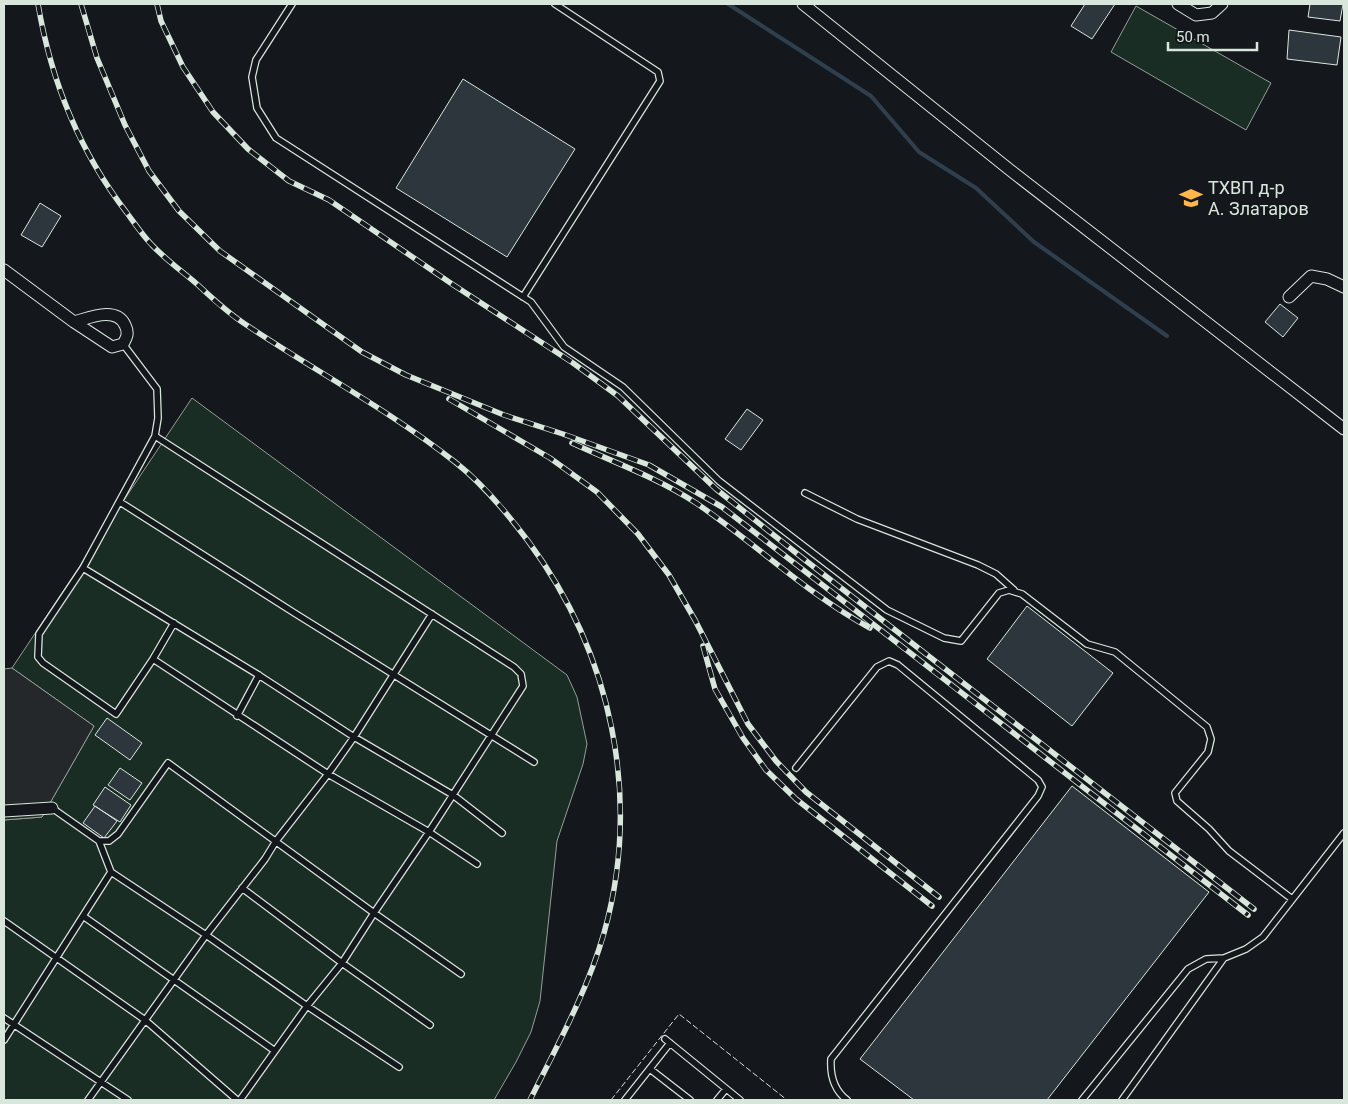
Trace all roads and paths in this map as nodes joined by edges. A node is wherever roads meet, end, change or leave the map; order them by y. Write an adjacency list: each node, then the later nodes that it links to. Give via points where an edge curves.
1 (292, 4): 8 (lane, via 256,60 252,77 257,108 276,138)
2 (554, 4): 8 (lane, via 658,72 660,81)
3 (804, 4): 12 (street, via 1010,170)
4 (1178, 4): 5 (street, via 1196,15 1212,12)
5 (1222, 4)
6 (5, 272): 10 (street)
7 (1344, 287): 9 (street, via 1311,276)
8 (523, 297): 17 (lane, via 531,302 564,347 623,387 719,481 887,610 944,638 961,641 1000,593)
9 (1289, 297)
10 (74, 322): 11 (street, via 112,347); 11 (street, via 112,314 127,328 128,337)
11 (123, 344): 13 (lane, via 157,389)
12 (1344, 429)
13 (155, 436): 15 (lane); 18 (lane)
14 (805, 493): 17 (lane, via 858,519 978,565 996,574)
15 (120, 502): 16 (lane); 22 (lane)
16 (83, 568): 19 (lane); 20 (lane, via 40,634 38,657 42,663 116,714)
17 (1015, 592): 40 (lane, via 1087,644 1114,652 1207,727 1211,739 1208,752 1175,793 1177,801 1229,851)
18 (432, 614): 22 (lane); 24 (lane, via 521,674 523,686)
19 (174, 623): 20 (lane); 21 (lane)
20 (153, 659): 23 (lane)
21 (259, 675): 23 (lane); 25 (lane)
22 (394, 675): 24 (lane); 25 (lane)
23 (237, 716): 28 (lane)
24 (490, 734): 26 (lane); 29 (lane)
25 (354, 737): 28 (lane); 29 (lane)
26 (534, 762)
27 (796, 768): 68 (lane, via 877,667 888,661 898,665 1042,786 1038,796 831,1059 834,1084)
28 (328, 774): 32 (lane); 36 (lane)
29 (453, 795): 32 (lane); 33 (lane)
30 (52, 808): 31 (street); 35 (lane)
31 (4, 811)
32 (429, 832): 37 (lane); 41 (lane)
33 (502, 833)
34 (1344, 833): 40 (lane)
35 (99, 841): 36 (lane, via 109,841 118,834 168,762); 38 (lane)
36 (276, 841): 39 (lane); 41 (lane)
37 (477, 864)
38 (111, 872): 42 (lane); 44 (lane)
39 (242, 888): 44 (lane); 47 (lane)
40 (1292, 899): 46 (lane, via 1263,937 1246,949)
41 (374, 913): 47 (lane); 48 (lane)
42 (83, 916): 45 (lane); 49 (lane)
43 (4, 921): 45 (lane)
44 (206, 935): 49 (lane); 50 (lane)
45 (57, 957): 52 (lane); 53 (lane)
46 (1224, 958): 69 (lane, via 1206,959 1188,969); 70 (lane)
47 (342, 963): 50 (lane); 54 (lane)
48 (461, 974)
49 (174, 980): 52 (lane); 56 (lane)
50 (307, 1006): 56 (lane); 57 (lane)
51 (4, 1018): 53 (lane)
52 (145, 1020): 59 (lane); 63 (lane)
53 (13, 1025): 55 (lane); 59 (lane)
54 (430, 1025)
55 (4, 1040)
56 (275, 1051): 63 (lane)
57 (399, 1066)
58 (650, 1069): 60 (lane, via 667,1041); 64 (lane); 65 (lane)
59 (101, 1082): 61 (lane); 62 (lane)
60 (726, 1089): 66 (lane); 67 (lane)
61 (88, 1100)
62 (128, 1100)
63 (239, 1100)
64 (625, 1100)
65 (690, 1100)
66 (717, 1100)
67 (740, 1100)
68 (847, 1100)
69 (1082, 1100)
70 (1122, 1100)

